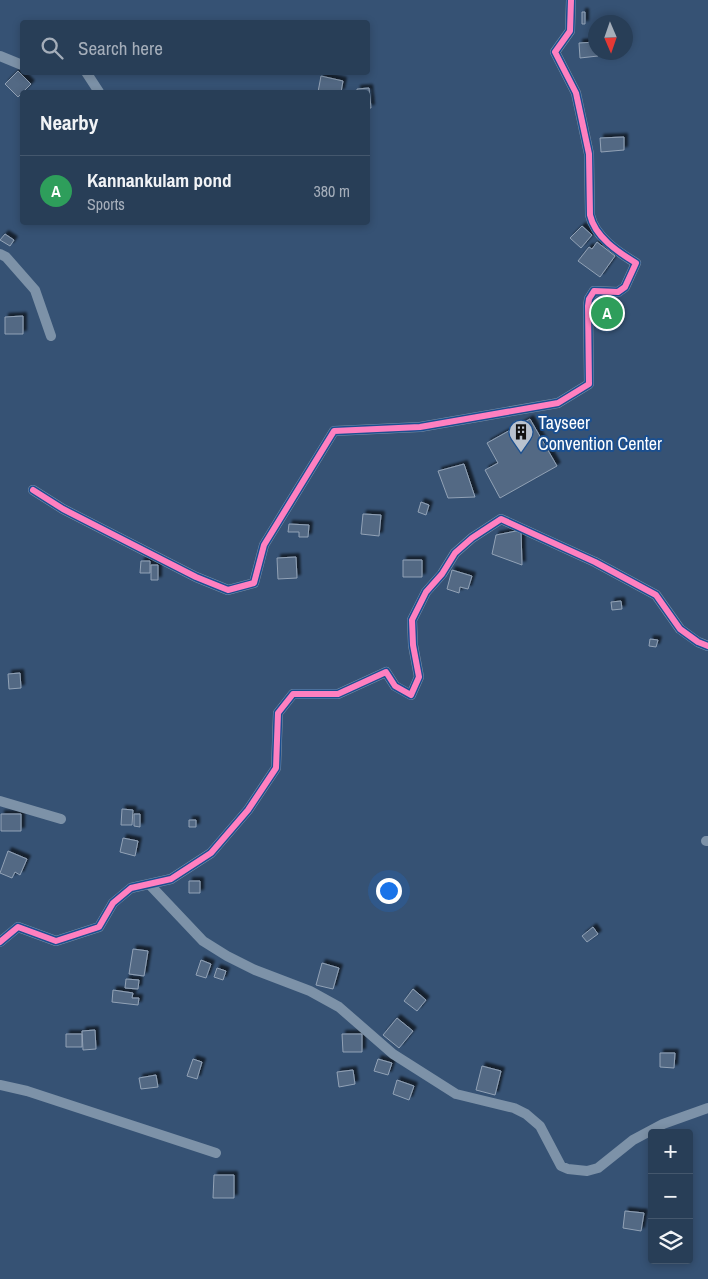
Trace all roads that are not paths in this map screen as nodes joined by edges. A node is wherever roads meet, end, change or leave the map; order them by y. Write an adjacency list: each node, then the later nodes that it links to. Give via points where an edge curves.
1 (571, 0): 8 (street, via 570,31 554,52 576,93 586,136 591,223 620,253 636,263 625,287 618,292 594,291 589,298 589,384 558,403 420,426 334,431 264,545 254,583 228,590 63,509)
2 (0, 56): 3 (street)
3 (20, 64)
4 (88, 75): 5 (street)
5 (98, 90)
6 (0, 254): 7 (street, via 36,290)
7 (51, 336)
8 (33, 490)
9 (708, 646): 12 (street, via 680,629 656,595 595,562 501,519 455,553 426,592 412,620 419,677 411,695 395,686 386,672 338,694 292,694 278,713 276,768 248,810 210,853 171,879)
10 (0, 801): 11 (street)
11 (60, 819)
12 (150, 884): 13 (street, via 131,888 114,903 99,927 56,941 18,927); 15 (street, via 203,941 227,956 310,991 339,1007 393,1054 456,1094 526,1114 540,1126 561,1166 568,1169 587,1171 598,1168 632,1140 663,1124)
13 (0, 942)
14 (0, 1085): 16 (street)
15 (708, 1108)
16 (216, 1153)

